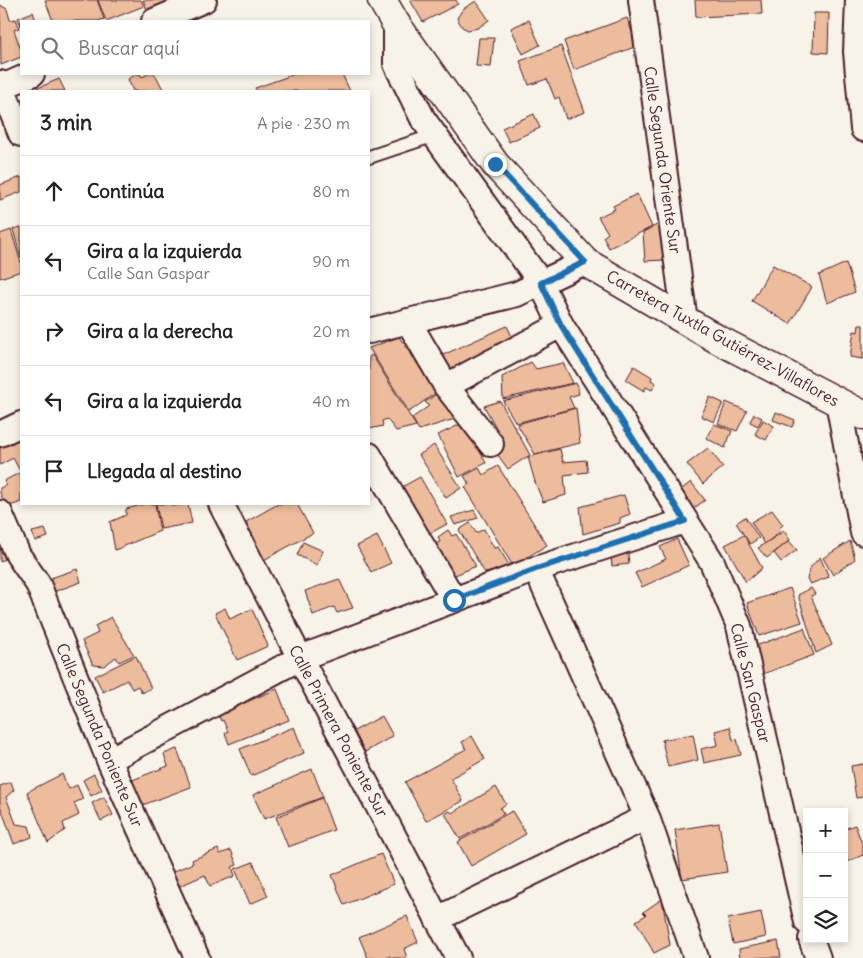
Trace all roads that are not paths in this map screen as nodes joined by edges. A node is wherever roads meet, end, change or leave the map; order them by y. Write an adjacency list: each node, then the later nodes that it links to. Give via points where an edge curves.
1 (204, 0): 5 (street)
2 (382, 0): 6 (main road, Carretera Tuxtla Gutiérrez-Villaflores)
3 (641, 0): 16 (street, Calle Segunda Oriente Sur)
4 (858, 0): 9 (street, via 856,52)
5 (156, 20)
6 (396, 24): 11 (street, Calle San Gaspar, via 396,64 423,119); 13 (main road, Carretera Tuxtla Gutiérrez-Villaflores, via 495,164)
7 (29, 75): 8 (street)
8 (1, 86): 10 (street)
9 (863, 129)
10 (20, 132)
11 (435, 135): 12 (lane); 14 (street, Calle San Gaspar)
12 (370, 156)
13 (585, 262): 14 (street); 16 (main road, Carretera Tuxtla Gutiérrez-Villaflores)
14 (541, 283): 15 (street, via 517,294); 17 (street, Calle San Gaspar)
15 (408, 321): 18 (street); 19 (street)
16 (685, 321): 20 (main road, Carretera Tuxtla Gutiérrez-Villaflores)
17 (561, 325): 19 (street); 28 (street, Calle San Gaspar)
18 (370, 331)
19 (446, 386): 24 (street)
20 (838, 402): 21 (main road, Carretera Tuxtla Gutiérrez-Villaflores); 29 (street)
21 (863, 415)
22 (20, 424): 23 (street)
23 (0, 434)
24 (490, 444)
25 (370, 457): 31 (street)
26 (222, 505): 32 (street, Calle Primera Poniente Sur)
27 (0, 513): 33 (street, Calle Segunda Poniente Sur, via 18,555 38,584)
28 (685, 521): 30 (street); 35 (street, Calle San Gaspar, via 712,562 739,626)
29 (863, 533)
30 (536, 569): 31 (street); 34 (street)
31 (454, 600): 32 (street)
32 (300, 658): 33 (street); 36 (street, Calle Primera Poniente Sur)
33 (109, 760): 38 (street, Calle Segunda Poniente Sur)
34 (647, 817): 36 (street); 40 (street)
35 (803, 905)
36 (437, 919): 39 (street, Calle Primera Poniente Sur)
37 (812, 943): 41 (street)
38 (197, 958)
39 (458, 958)
40 (696, 958)
41 (818, 958)

